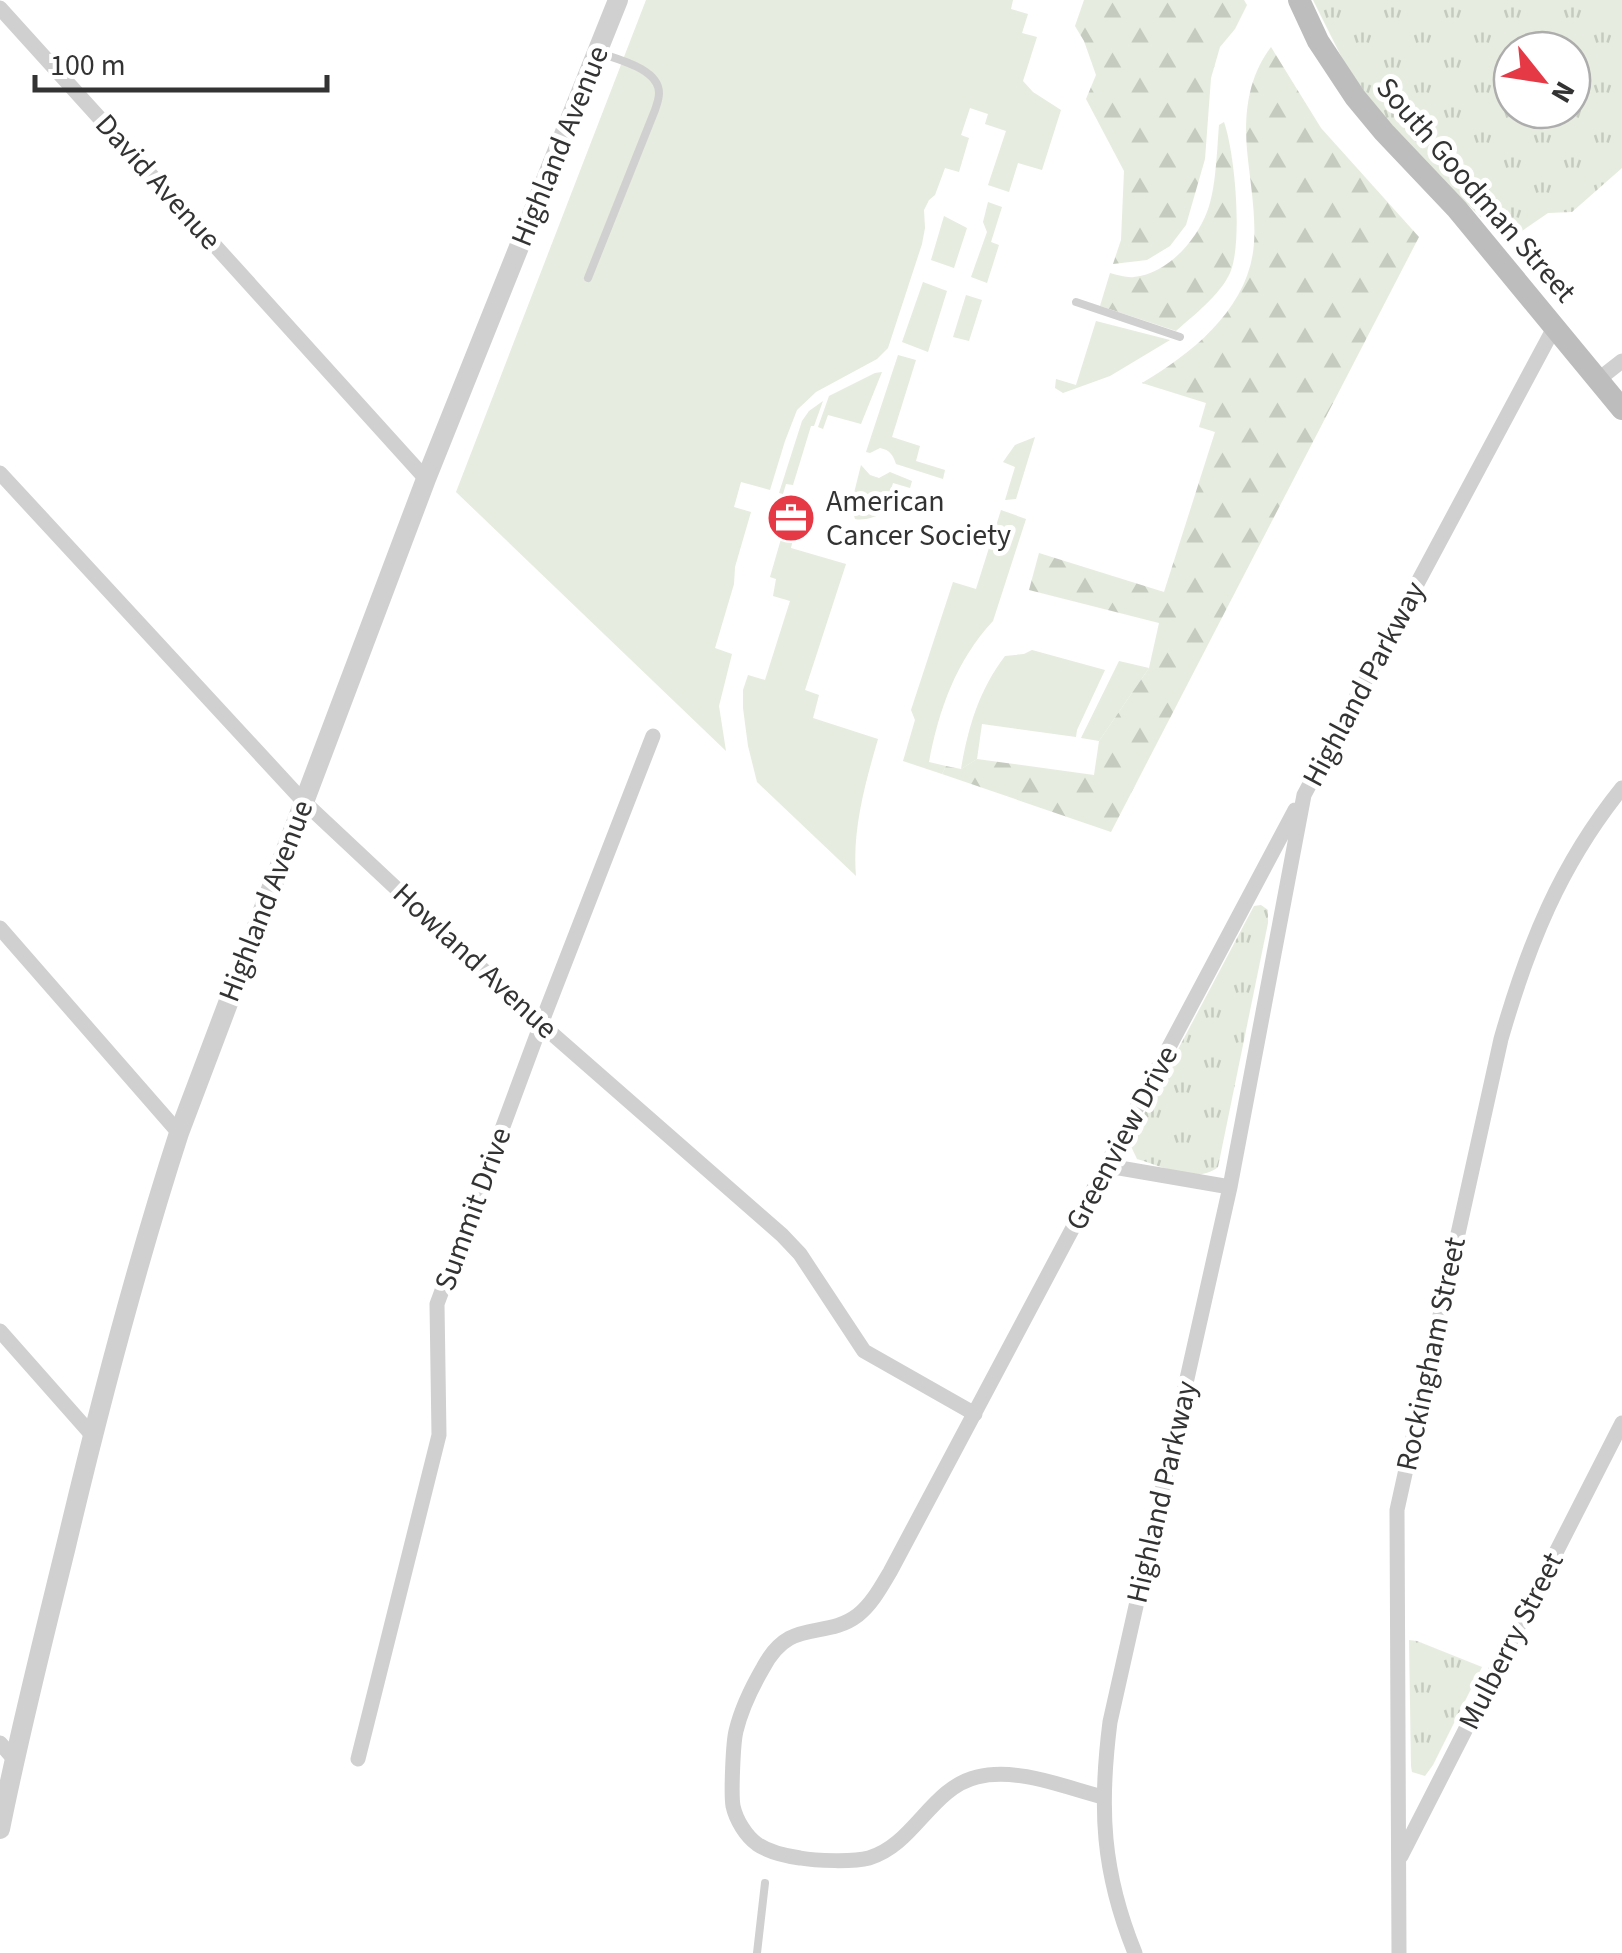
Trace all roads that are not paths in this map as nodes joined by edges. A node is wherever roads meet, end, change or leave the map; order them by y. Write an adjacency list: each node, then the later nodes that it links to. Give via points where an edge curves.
1 (618, 0): 4 (street, Highland Avenue)
2 (1299, 0): 7 (main road, South Goodman Street, via 1355,97)
3 (0, 8): 13 (street, David Avenue)
4 (597, 52): 5 (lane, via 648,73 659,93); 13 (street, Highland Avenue)
5 (588, 278)
6 (1076, 302): 8 (lane)
7 (1555, 326): 10 (main road, South Goodman Street); 16 (street, Highland Parkway)
8 (1180, 337)
9 (1622, 361): 10 (street)
10 (1599, 379): 11 (main road, South Goodman Street)
11 (1622, 410)
12 (0, 474): 17 (street, Howland Avenue)
13 (426, 479): 17 (street, Highland Avenue)
14 (653, 736): 19 (street, Summit Drive)
15 (1622, 788): 31 (street, Rockingham Street, via 1568,865 1518,977 1397,1510)
16 (1304, 795): 21 (street, Greenview Drive); 22 (street, Highland Parkway)
17 (304, 802): 19 (street, Howland Avenue); 20 (street, Highland Avenue)
18 (0, 928): 20 (street)
19 (542, 1024): 24 (street, Howland Avenue, via 782,1235 864,1351); 28 (street, Summit Drive, via 438,1304 439,1434)
20 (179, 1133): 26 (street, Highland Avenue)
21 (1108, 1166): 22 (street); 24 (street, Greenview Drive)
22 (1230, 1187): 29 (street, Highland Parkway, via 1110,1722)
23 (0, 1331): 26 (street)
24 (974, 1414): 29 (street, Greenview Drive, via 874,1598 857,1616 797,1633 764,1665 735,1733 733,1806 760,1846 812,1860 868,1858 889,1848 952,1788 975,1777 1027,1778)
25 (1622, 1423): 31 (street, Mulberry Street)
26 (92, 1436): 27 (street, Highland Avenue)
27 (7, 1751): 30 (street, Highland Avenue)
28 (358, 1759)
29 (1103, 1798): 34 (street, Highland Parkway, via 1106,1858)
30 (0, 1829)
31 (1400, 1858): 35 (street, Rockingham Street)
32 (764, 1883): 33 (lane)
33 (758, 1953)
34 (1135, 1953)
35 (1399, 1953)

